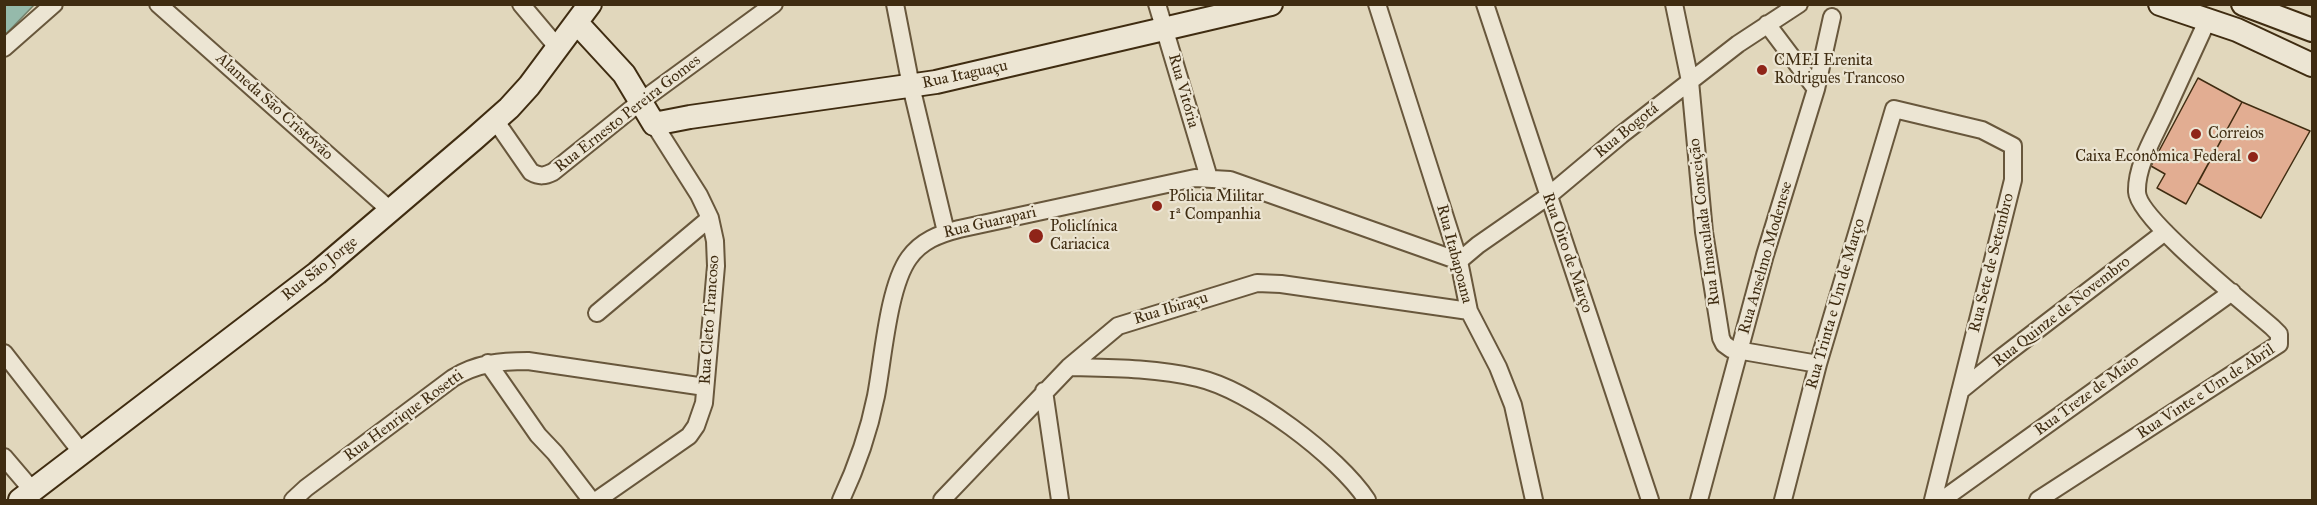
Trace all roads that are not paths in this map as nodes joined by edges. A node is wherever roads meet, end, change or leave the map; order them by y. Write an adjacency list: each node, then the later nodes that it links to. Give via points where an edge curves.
1 (54, 4): 20 (street)
2 (158, 4): 32 (street, Alameda São Cristóvão)
3 (521, 4): 21 (street)
4 (774, 4): 26 (street, Rua Ernesto Pereira Gomes)
5 (895, 4): 24 (street)
6 (1157, 4): 18 (street, Rua Vitória)
7 (1271, 4): 18 (main road, Rua Itaguaçu)
8 (1377, 4): 36 (street, Rua Itabapoana)
9 (1485, 4): 31 (street, Rua Oito de Março)
10 (1674, 4): 23 (street, Rua Imaculada Conceição)
11 (1799, 4): 17 (street, Rua Bogotá)
12 (2160, 4): 16 (main road)
13 (2243, 4): 19 (main road)
14 (583, 14): 21 (main road, Rua São Jorge); 26 (main road, Rua Cleto Trancoso)
15 (1832, 17): 25 (street, Rua Anselmo Modenese)
16 (2208, 19): 22 (main road); 35 (street, Rua Vinte e Um de Abril, via 2149,148 2138,182 2137,194 2144,209)
17 (1767, 24): 23 (street, Rua Bogotá); 25 (street)
18 (1166, 30): 24 (main road, Rua Itaguaçu); 30 (street, Rua Vitória)
19 (2313, 30)
20 (4, 48)
21 (558, 48): 28 (main road, Rua São Jorge, via 529,86)
22 (2313, 65)
23 (1690, 81): 31 (street, Rua Bogotá); 40 (street, Rua Imaculada Conceição, via 1704,232 1717,316 1721,338 1731,349)
24 (911, 86): 29 (main road, Rua Itaguaçu); 34 (street)
25 (1816, 89): 40 (street, Rua Anselmo Modenese)
26 (640, 102): 28 (street, Rua Ernesto Pereira Gomes, via 545,176 531,172); 29 (main road, Rua Cleto Trancoso)
27 (1894, 109): 43 (street, Rua Trinta e Um de Março); 47 (street, Rua Sete de Setembro, via 1982,130 2013,146 2013,180)
28 (495, 120): 32 (main road, Rua São Jorge)
29 (654, 124): 33 (street, Rua Cleto Trancoso)
30 (1209, 178): 34 (street, Rua Guarapari); 36 (street, Rua Guarapari, via 1230,180)
31 (1547, 197): 36 (street, Rua Bogotá); 59 (street, Rua Oito de Março)
32 (390, 210): 48 (main road, Rua São Jorge, via 317,273)
33 (710, 218): 39 (street); 45 (street, Rua Cleto Trancoso, via 716,266)
34 (946, 232): 54 (street, Rua Guarapari, via 914,252 897,280 875,399)
35 (2165, 232): 37 (street, Rua Vinte e Um de Abril); 47 (street, Rua Quinze de Novembro)
36 (1458, 261): 38 (street, Rua Itabapoana)
37 (2232, 292): 63 (street, Rua Treze de Maio); 64 (street, Rua Vinte e Um de Abril, via 2279,334 2279,344)
38 (1469, 311): 44 (street, Rua Ibiraçu, via 1257,283 1119,326); 58 (street, Rua Itabapoana, via 1513,405)
39 (597, 312)
40 (1739, 351): 43 (street); 60 (street, Rua Anselmo Modenese)
41 (4, 353): 48 (street)
42 (489, 363): 45 (street, Rua Henrique Rosetti, via 528,361); 51 (street, Rua Henrique Rosetti, via 464,370); 52 (street, via 538,435)
43 (1818, 364): 61 (street, Rua Trinta e Um de Março)
44 (1069, 367): 46 (street, Rua Ibiraçu); 57 (street, via 1177,374 1228,390 1301,435 1350,477)
45 (705, 387): 53 (street, Rua Cleto Trancoso, via 701,416 689,436)
46 (1044, 392): 55 (street, Rua Ibiraçu); 56 (street)
47 (1960, 392): 62 (street, Rua Sete de Setembro)
48 (82, 453): 50 (main road, Rua São Jorge)
49 (4, 457): 50 (street)
50 (26, 496)
51 (293, 501)
52 (591, 501)
53 (597, 501)
54 (841, 501)
55 (942, 501)
56 (1060, 501)
57 (1367, 501)
58 (1534, 501)
59 (1650, 501)
60 (1699, 501)
61 (1784, 501)
62 (1933, 501)
63 (1942, 501)
64 (2038, 501)

